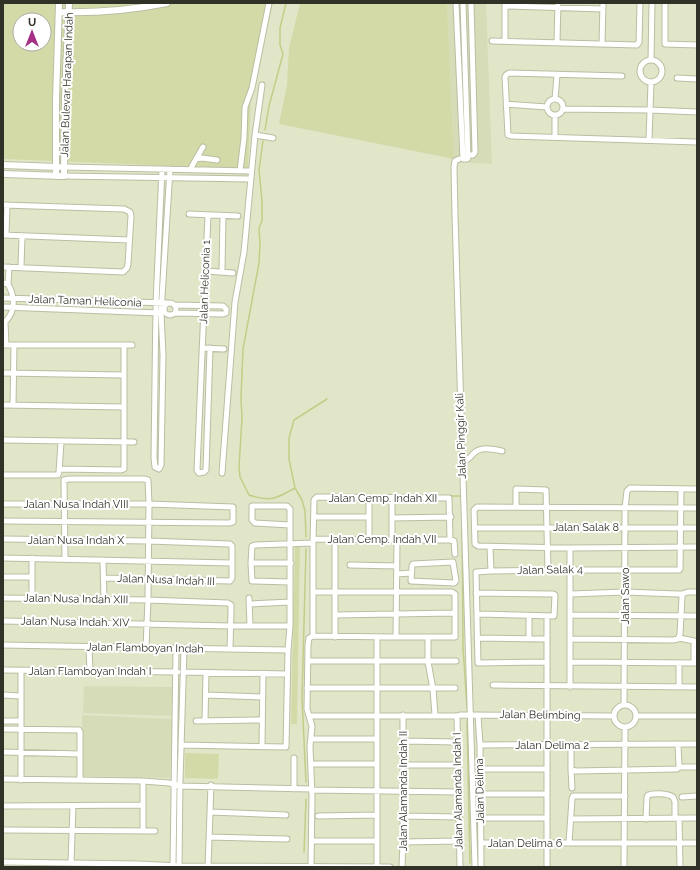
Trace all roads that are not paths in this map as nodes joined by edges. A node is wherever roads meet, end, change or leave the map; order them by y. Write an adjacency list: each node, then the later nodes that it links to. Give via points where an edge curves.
1 (59, 3): 14 (street, Jalan Bulevar Harapan Indah)
2 (69, 3): 15 (street, Jalan Bulevar Harapan Indah)
3 (167, 3): 15 (street, via 104,11)
4 (269, 3): 51 (street, via 252,88 245,107)
5 (456, 3): 41 (street, via 462,159 468,159)
6 (463, 3): 41 (street)
7 (471, 3): 41 (street, via 475,152)
8 (640, 3): 19 (street, via 639,44)
9 (652, 3): 21 (street)
10 (665, 3): 20 (street, via 665,44)
11 (505, 4): 12 (street); 17 (street)
12 (558, 5): 13 (street); 18 (street)
13 (603, 6): 19 (street)
14 (59, 12): 15 (street); 46 (street, Jalan Bulevar Harapan Indah)
15 (68, 12): 47 (street, Jalan Bulevar Harapan Indah)
16 (492, 40): 17 (street)
17 (505, 41): 18 (street)
18 (557, 42): 19 (street)
19 (602, 44)
20 (697, 45)
21 (651, 60): 26 (street, via 656,62 662,71 660,76); 26 (street, via 641,65 640,71 645,80)
22 (556, 74): 23 (street); 28 (street); 29 (street, via 509,73 505,77)
23 (622, 76)
24 (677, 78): 25 (street)
25 (697, 79)
26 (651, 82): 32 (street)
27 (262, 86): 35 (street)
28 (555, 99): 30 (street, via 548,103); 31 (street, via 562,103)
29 (506, 104): 30 (street); 37 (street, via 508,135)
30 (547, 107): 34 (street, via 551,114)
31 (564, 109): 32 (street); 34 (street)
32 (650, 110): 33 (street); 38 (street)
33 (697, 112)
34 (555, 115): 37 (street)
35 (255, 135): 36 (street); 52 (street)
36 (273, 138)
37 (555, 138): 38 (street)
38 (648, 140): 39 (street)
39 (697, 142)
40 (203, 147): 42 (street)
41 (468, 155)
42 (196, 159): 44 (street); 50 (street)
43 (459, 159): 106 (street, Jalan Pinggir Kali, via 455,161 454,188)
44 (217, 160)
45 (3, 165): 46 (street)
46 (56, 167): 47 (street); 54 (street, Jalan Bulevar Harapan Indah)
47 (64, 167): 48 (street); 55 (street, Jalan Bulevar Harapan Indah)
48 (162, 169): 49 (street); 56 (street)
49 (170, 169): 50 (street); 57 (street)
50 (191, 169): 51 (street)
51 (240, 171): 52 (street)
52 (251, 171): 58 (street)
53 (3, 174): 54 (street)
54 (56, 176): 55 (street)
55 (64, 176): 56 (street)
56 (162, 178): 57 (street); 76 (street)
57 (170, 178): 58 (street); 76 (street)
58 (250, 179): 108 (street, via 244,252 235,302)
59 (5, 205): 64 (street); 66 (street, via 124,209 131,214)
60 (189, 214): 61 (street)
61 (208, 215): 62 (street); 70 (street, Jalan Heliconia 1)
62 (223, 216): 63 (street); 71 (street)
63 (238, 216)
64 (4, 235): 65 (street)
65 (22, 236): 66 (street); 69 (street)
66 (129, 240): 69 (street, via 128,264 123,272)
67 (3, 267): 68 (street)
68 (9, 267): 69 (street); 73 (street)
69 (21, 267)
70 (206, 271): 71 (street); 80 (street, Jalan Heliconia 1)
71 (222, 271): 72 (street)
72 (233, 273)
73 (6, 283): 75 (street)
74 (3, 298): 75 (street, Jalan Taman Heliconia)
75 (14, 299): 76 (street, Jalan Taman Heliconia); 82 (street)
76 (159, 303): 77 (street, Jalan Taman Heliconia); 83 (street)
77 (168, 303): 78 (street); 83 (street)
78 (174, 305): 79 (street); 84 (street)
79 (190, 305): 80 (street); 85 (street)
80 (203, 305): 86 (street, Jalan Heliconia 1); 86 (street, via 223,306 226,311 223,314)
81 (3, 307): 82 (street, Jalan Taman Heliconia)
82 (13, 308): 83 (street, Jalan Taman Heliconia); 87 (street)
83 (161, 313): 83 (street, via 163,355 159,469 155,467 154,458); 84 (street, via 170,316)
84 (175, 313): 85 (street)
85 (190, 313): 86 (street)
86 (203, 313): 92 (street, Jalan Heliconia 1)
87 (4, 322): 88 (street)
88 (5, 345): 89 (street)
89 (14, 345): 90 (street); 96 (street)
90 (124, 345): 91 (street); 97 (street)
91 (132, 345)
92 (202, 348): 93 (street); 93 (street, Jalan Heliconia 1, via 197,470 199,473 206,470)
93 (210, 348): 94 (street)
94 (224, 349)
95 (3, 373): 96 (street)
96 (13, 374): 97 (street); 99 (street)
97 (123, 375): 100 (street)
98 (3, 405): 99 (street)
99 (13, 405): 100 (street)
100 (124, 407): 103 (street)
101 (3, 440): 102 (street)
102 (61, 442): 103 (street); 107 (street)
103 (123, 442): 104 (street); 107 (street, via 123,470)
104 (134, 442)
105 (502, 451): 106 (street, via 480,449)
106 (462, 462): 254 (street, Jalan Pinggir Kali)
107 (60, 470): 109 (street, via 55,476)
108 (222, 473)
109 (3, 475)
110 (681, 489): 111 (street); 119 (street, Jalan Sawo, via 630,488 627,491); 120 (street)
111 (697, 489)
112 (368, 498): 113 (street, Jalan Cemp. Indah XII); 122 (street, Jalan Cemp. Indah XII, via 316,498); 123 (street)
113 (392, 498): 124 (street, Jalan Cemp. Indah XII, via 449,498); 125 (street)
114 (3, 504): 115 (street, Jalan Nusa Indah VIII)
115 (65, 504): 116 (street, Jalan Nusa Indah VIII); 116 (street, via 64,480 79,478 147,480); 127 (street)
116 (149, 504): 128 (street); 128 (street, Jalan Nusa Indah VIII, via 233,506 231,523)
117 (516, 507): 118 (street); 118 (street, via 517,489 546,490); 131 (street, via 475,508)
118 (547, 508): 119 (street); 132 (street)
119 (625, 508): 120 (street); 130 (street, Jalan Sawo)
120 (681, 508): 121 (street); 133 (street)
121 (697, 508)
122 (314, 517): 123 (street); 142 (street, Jalan Cemp. Indah XII)
123 (369, 517): 136 (street)
124 (451, 517): 125 (street); 141 (street, Jalan Cemp. Indah XII)
125 (392, 518): 140 (street)
126 (3, 522): 127 (street)
127 (66, 522): 128 (street); 138 (street)
128 (149, 523): 139 (street)
129 (290, 525): 129 (street, via 289,507 252,506 254,523); 143 (street)
130 (625, 527): 132 (street, Jalan Salak 8); 133 (street, Jalan Salak 8); 149 (street, Jalan Sawo)
131 (475, 528): 132 (street, Jalan Salak 8); 146 (street, via 476,546)
132 (547, 528): 147 (street)
133 (681, 528): 134 (street, Jalan Salak 8); 144 (street)
134 (697, 528)
135 (335, 539): 136 (street, Jalan Cemp. Indah VII); 142 (street, Jalan Cemp. Indah VII); 172 (street)
136 (369, 539): 140 (street, Jalan Cemp. Indah VII)
137 (3, 540): 138 (street, Jalan Nusa Indah X)
138 (66, 540): 139 (street, Jalan Nusa Indah X); 153 (street)
139 (149, 540): 155 (street); 156 (street, Jalan Nusa Indah X, via 230,544)
140 (394, 540): 141 (street, Jalan Cemp. Indah VII); 160 (street)
141 (450, 540): 150 (street, via 454,542)
142 (311, 542): 143 (street, Jalan Cemp. Indah VII); 173 (street, Jalan Cemp. Indah XII)
143 (291, 543): 157 (street, Jalan Cemp. Indah VII, via 255,545 251,548); 158 (street)
144 (680, 547): 145 (street); 149 (street); 163 (street, Jalan Salak 4, via 679,570)
145 (697, 547)
146 (490, 548): 147 (street); 164 (street)
147 (547, 548): 148 (street); 161 (street)
148 (570, 548): 149 (street); 162 (street)
149 (625, 548): 163 (street, Jalan Sawo)
150 (455, 554)
151 (3, 558): 152 (street)
152 (32, 558): 153 (street); 168 (street)
153 (65, 559): 154 (street)
154 (103, 560): 155 (street); 169 (street)
155 (149, 561): 156 (street); 170 (street)
156 (232, 563): 170 (street, Jalan Nusa Indah III, via 232,578 228,582)
157 (250, 563): 158 (street); 171 (street, via 254,582)
158 (291, 563): 171 (street)
159 (350, 565): 160 (street)
160 (397, 566): 166 (street)
161 (548, 570): 162 (street, Jalan Salak 4); 164 (street, Jalan Salak 4)
162 (571, 570): 163 (street, Jalan Salak 4); 178 (street)
163 (625, 570): 175 (street, Jalan Sawo)
164 (491, 571): 177 (street, Jalan Salak 4, via 476,573)
165 (411, 573): 165 (street, via 412,582 456,582 452,562 413,564); 166 (street)
166 (397, 574): 174 (street)
167 (3, 577): 168 (street)
168 (32, 577): 182 (street)
169 (104, 578): 170 (street, Jalan Nusa Indah III); 183 (street)
170 (148, 579): 184 (street)
171 (290, 582): 185 (street)
172 (335, 591): 173 (street); 174 (street); 188 (street)
173 (313, 592): 202 (street, Jalan Cemp. Indah XII)
174 (397, 592): 187 (street, via 453,592); 189 (street)
175 (625, 592): 178 (street); 179 (street); 193 (street, Jalan Sawo)
176 (697, 592): 179 (street)
177 (476, 593): 190 (street); 196 (street, via 554,594 555,615)
178 (571, 594): 191 (street)
179 (682, 594): 194 (street)
180 (3, 598): 182 (street, Jalan Nusa Indah XIII)
181 (249, 598): 186 (street)
182 (32, 599): 183 (street, Jalan Nusa Indah XIII)
183 (104, 600): 184 (street, Jalan Nusa Indah XIII)
184 (148, 600): 198 (street); 199 (street, Jalan Nusa Indah XIII, via 228,603 231,606)
185 (290, 602): 186 (street); 201 (street)
186 (250, 604): 200 (street)
187 (455, 613): 189 (street); 206 (street, via 455,637)
188 (335, 614): 189 (street); 203 (street)
189 (397, 614): 205 (street)
190 (477, 614): 192 (street); 207 (street)
191 (570, 615): 193 (street); 211 (street)
192 (529, 616): 196 (street); 209 (street)
193 (625, 616): 194 (street); 212 (street, Jalan Sawo)
194 (681, 616): 195 (street); 208 (street)
195 (697, 616)
196 (547, 617): 210 (street)
197 (3, 621): 198 (street, Jalan Nusa Indah. XIV)
198 (147, 624): 199 (street, Jalan Nusa Indah. XIV); 215 (street)
199 (231, 626): 200 (street, Jalan Nusa Indah. XIV); 218 (street)
200 (250, 626): 201 (street, Jalan Nusa Indah. XIV)
201 (290, 626): 219 (street)
202 (313, 636): 203 (street); 220 (street, Jalan Cemp. Indah XII, via 309,638)
203 (335, 637): 204 (street)
204 (377, 637): 205 (street); 221 (street)
205 (396, 637): 206 (street)
206 (428, 638): 223 (street)
207 (477, 638): 209 (street); 224 (street, via 478,663)
208 (679, 638): 212 (street); 228 (street, via 694,641)
209 (529, 639): 210 (street)
210 (547, 639): 224 (street)
211 (570, 639): 212 (street); 225 (street)
212 (624, 639): 226 (street, Jalan Sawo)
213 (3, 645): 214 (street, Jalan Flamboyan Indah)
214 (89, 647): 215 (street, Jalan Flamboyan Indah); 231 (street)
215 (146, 648): 216 (street, Jalan Flamboyan Indah)
216 (176, 649): 217 (street, Jalan Flamboyan Indah); 232 (street)
217 (184, 649): 218 (street, Jalan Flamboyan Indah); 233 (street)
218 (230, 649): 219 (street, Jalan Flamboyan Indah)
219 (288, 650): 236 (street)
220 (308, 661): 221 (street); 243 (street)
221 (377, 661): 223 (street); 244 (street)
222 (456, 661): 223 (street)
223 (428, 662): 245 (street)
224 (546, 662): 238 (street)
225 (570, 662): 226 (street); 239 (street)
226 (624, 662): 227 (street); 240 (street, Jalan Sawo)
227 (679, 663): 228 (street); 241 (street)
228 (696, 663)
229 (3, 670): 230 (street, Jalan Flamboyan Indah I)
230 (22, 670): 231 (street, Jalan Flamboyan Indah I); 249 (street)
231 (90, 671): 232 (street, Jalan Flamboyan Indah I)
232 (176, 672): 233 (street, Jalan Flamboyan Indah I); 300 (street)
233 (183, 672): 234 (street, Jalan Flamboyan Indah I); 276 (street)
234 (206, 673): 235 (street, Jalan Flamboyan Indah I); 248 (street)
235 (263, 674): 236 (street, Jalan Flamboyan Indah I); 250 (street)
236 (287, 674): 281 (street, via 286,747)
237 (493, 686): 238 (street)
238 (546, 686): 239 (street); 256 (street)
239 (570, 687): 240 (street)
240 (624, 687): 241 (street); 251 (street, Jalan Sawo)
241 (679, 687): 242 (street)
242 (697, 687)
243 (307, 688): 244 (street); 257 (street)
244 (377, 688): 245 (street); 258 (street)
245 (433, 688): 246 (street); 253 (street)
246 (455, 688)
247 (3, 695): 249 (street)
248 (206, 695): 250 (street); 262 (street)
249 (21, 696): 265 (street)
250 (263, 697): 263 (street)
251 (624, 705): 259 (street, via 617,708); 260 (street, via 632,707)
252 (403, 715): 253 (street, Jalan Belimbing); 258 (street, Jalan Belimbing); 272 (street, Jalan Alamanda Indah II)
253 (435, 715): 254 (street, Jalan Belimbing)
254 (464, 715): 255 (street, Jalan Belimbing); 273 (street, Jalan Alamanda Indah I); 359 (street)
255 (478, 715): 256 (street, Jalan Belimbing); 277 (street, Jalan Delima)
256 (546, 715): 259 (street, Jalan Belimbing); 278 (street)
257 (309, 716): 258 (street, Jalan Belimbing); 271 (street, via 312,726)
258 (377, 716): 270 (street)
259 (614, 716): 267 (street, via 618,725)
260 (637, 716): 261 (street); 267 (street, via 632,725)
261 (697, 716)
262 (205, 720): 263 (street); 266 (street)
263 (262, 720): 281 (street)
264 (3, 721): 265 (street)
265 (21, 721): 269 (street)
266 (196, 721)
267 (624, 728): 280 (street)
268 (3, 729): 269 (street)
269 (22, 729): 283 (street); 284 (street, via 78,730)
270 (377, 739): 271 (street); 287 (street)
271 (311, 740): 286 (street)
272 (404, 740): 273 (street); 288 (street, Jalan Alamanda Indah II)
273 (458, 742): 289 (street, Jalan Alamanda Indah I)
274 (678, 744): 275 (street, Jalan Delima 2); 280 (street, Jalan Delima 2); 290 (street)
275 (697, 744)
276 (181, 745): 281 (street); 302 (street)
277 (480, 745): 278 (street, Jalan Delima 2); 293 (street, Jalan Delima)
278 (546, 745): 279 (street, Jalan Delima 2); 292 (street)
279 (571, 745): 280 (street, Jalan Delima 2); 294 (street)
280 (624, 745): 295 (street)
281 (262, 746)
282 (3, 752): 283 (street)
283 (21, 752): 284 (street); 297 (street)
284 (80, 754): 298 (street)
285 (294, 758): 304 (street)
286 (311, 764): 287 (street); 305 (street)
287 (377, 764): 306 (street)
288 (403, 765): 289 (street); 307 (street, Jalan Alamanda Indah II)
289 (458, 766): 308 (street, Jalan Alamanda Indah I)
290 (679, 767): 291 (street); 295 (street, via 672,770)
291 (697, 767)
292 (547, 769): 293 (street); 310 (street)
293 (479, 770): 309 (street, Jalan Delima)
294 (571, 770): 295 (street); 303 (street)
295 (624, 770): 311 (street)
296 (3, 779): 297 (street)
297 (21, 780): 298 (street)
298 (80, 780): 299 (street)
299 (143, 781): 300 (street); 314 (street)
300 (174, 784): 302 (street); 350 (street)
301 (211, 785): 302 (street); 304 (street); 317 (street)
302 (180, 786): 350 (street)
303 (572, 788)
304 (296, 789): 305 (street)
305 (310, 789): 306 (street); 336 (street)
306 (377, 791): 307 (street); 319 (street)
307 (402, 792): 308 (street); 321 (street, Jalan Alamanda Indah II)
308 (458, 792): 322 (street, Jalan Alamanda Indah I)
309 (480, 794): 310 (street); 323 (street, Jalan Delima)
310 (547, 794): 324 (street)
311 (625, 796): 327 (street, Jalan Delima 6, via 574,796); 328 (street)
312 (697, 796): 313 (street)
313 (682, 797)
314 (143, 805): 316 (street); 332 (street)
315 (3, 806): 316 (street)
316 (73, 806): 331 (street)
317 (210, 812): 318 (street); 334 (street)
318 (286, 815)
319 (377, 815): 320 (street); 337 (street)
320 (318, 816)
321 (403, 816): 322 (street); 338 (street, Jalan Alamanda Indah II)
322 (459, 816): 339 (street, Jalan Alamanda Indah I)
323 (481, 818): 324 (street); 340 (street, Jalan Delima)
324 (547, 818): 341 (street)
325 (677, 818): 326 (street); 329 (street); 329 (street, via 673,797 651,794 647,797); 344 (street)
326 (697, 818)
327 (571, 819): 328 (street); 342 (street, Jalan Delima 6)
328 (625, 819): 329 (street); 343 (street)
329 (646, 819)
330 (3, 830): 331 (street)
331 (72, 831): 332 (street); 347 (street)
332 (143, 831): 333 (street)
333 (155, 831)
334 (209, 837): 335 (street); 351 (street)
335 (287, 839)
336 (312, 840): 337 (street); 354 (street)
337 (377, 841): 355 (street)
338 (403, 842): 339 (street); 357 (street, Jalan Alamanda Indah II)
339 (459, 842): 358 (street, Jalan Alamanda Indah I)
340 (481, 843): 341 (street, Jalan Delima 6); 360 (street, Jalan Delima)
341 (546, 843): 342 (street, Jalan Delima 6); 361 (street)
342 (569, 843): 343 (street, Jalan Delima 6)
343 (624, 843): 344 (street, Jalan Delima 6); 362 (street)
344 (680, 843): 345 (street, Jalan Delima 6); 363 (street)
345 (697, 843)
346 (3, 862): 347 (street)
347 (69, 864): 348 (street)
348 (100, 865): 349 (street)
349 (138, 866): 350 (street)
350 (176, 866): 351 (street)
351 (208, 866): 352 (street)
352 (296, 866): 353 (street)
353 (303, 866): 354 (street)
354 (311, 867): 355 (street)
355 (377, 867): 356 (street)
356 (390, 867)
357 (402, 867)
358 (460, 867)
359 (475, 867)
360 (481, 867)
361 (547, 867)
362 (624, 867)
363 (680, 867)

